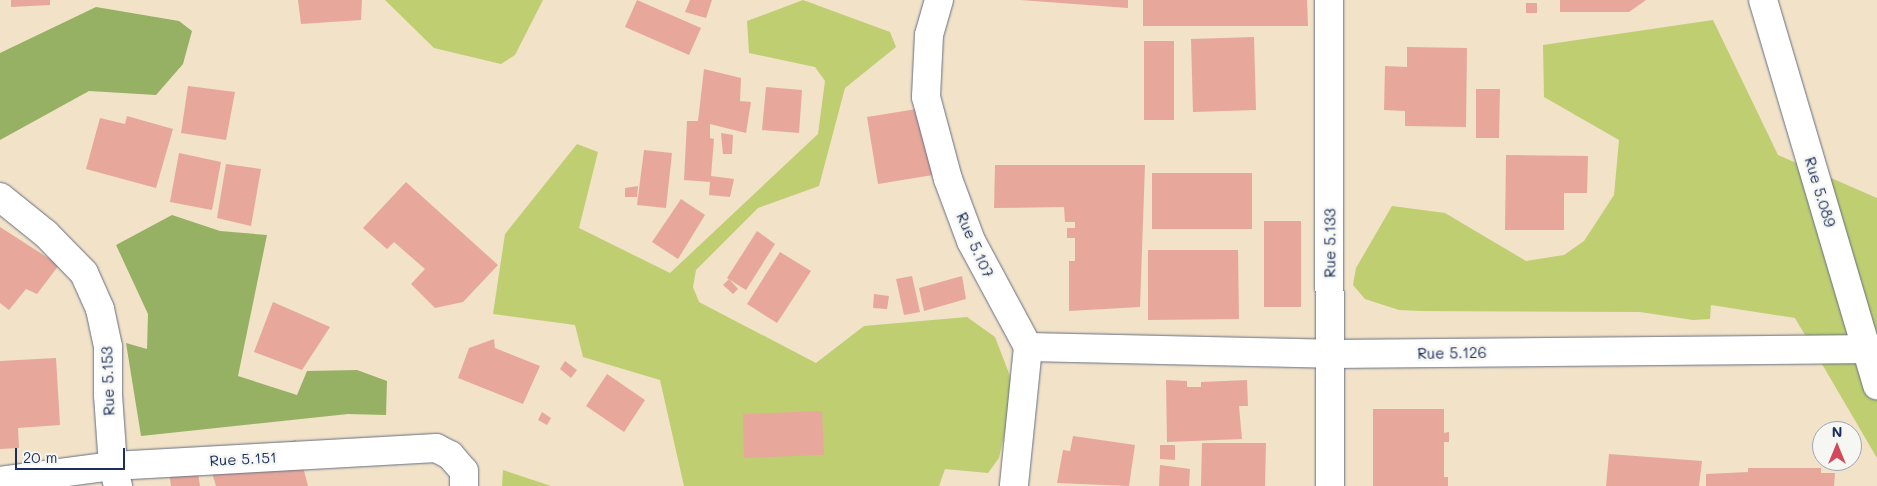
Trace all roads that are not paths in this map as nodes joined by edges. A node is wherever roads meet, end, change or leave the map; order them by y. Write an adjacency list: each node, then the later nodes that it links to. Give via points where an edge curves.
1 (939, 0): 5 (street, Rue 5.107, via 929,35 926,97 948,179 971,241)
2 (1329, 0): 7 (street, Rue 5.133)
3 (1763, 0): 6 (street, Rue 5.089)
4 (0, 197): 9 (street, Rue 5.153, via 46,234 84,273 100,309 108,347)
5 (1028, 347): 7 (street, Rue 5.126); 12 (street)
6 (1872, 349): 7 (street, Rue 5.126); 8 (street, Rue 5.089)
7 (1330, 354): 13 (street, Rue 5.133)
8 (1877, 385)
9 (115, 476): 10 (street, Rue 5.151); 11 (street, Rue 5.151, via 436,448 450,455 464,471)
10 (0, 481)
11 (464, 486)
12 (1014, 486)
13 (1330, 486)

